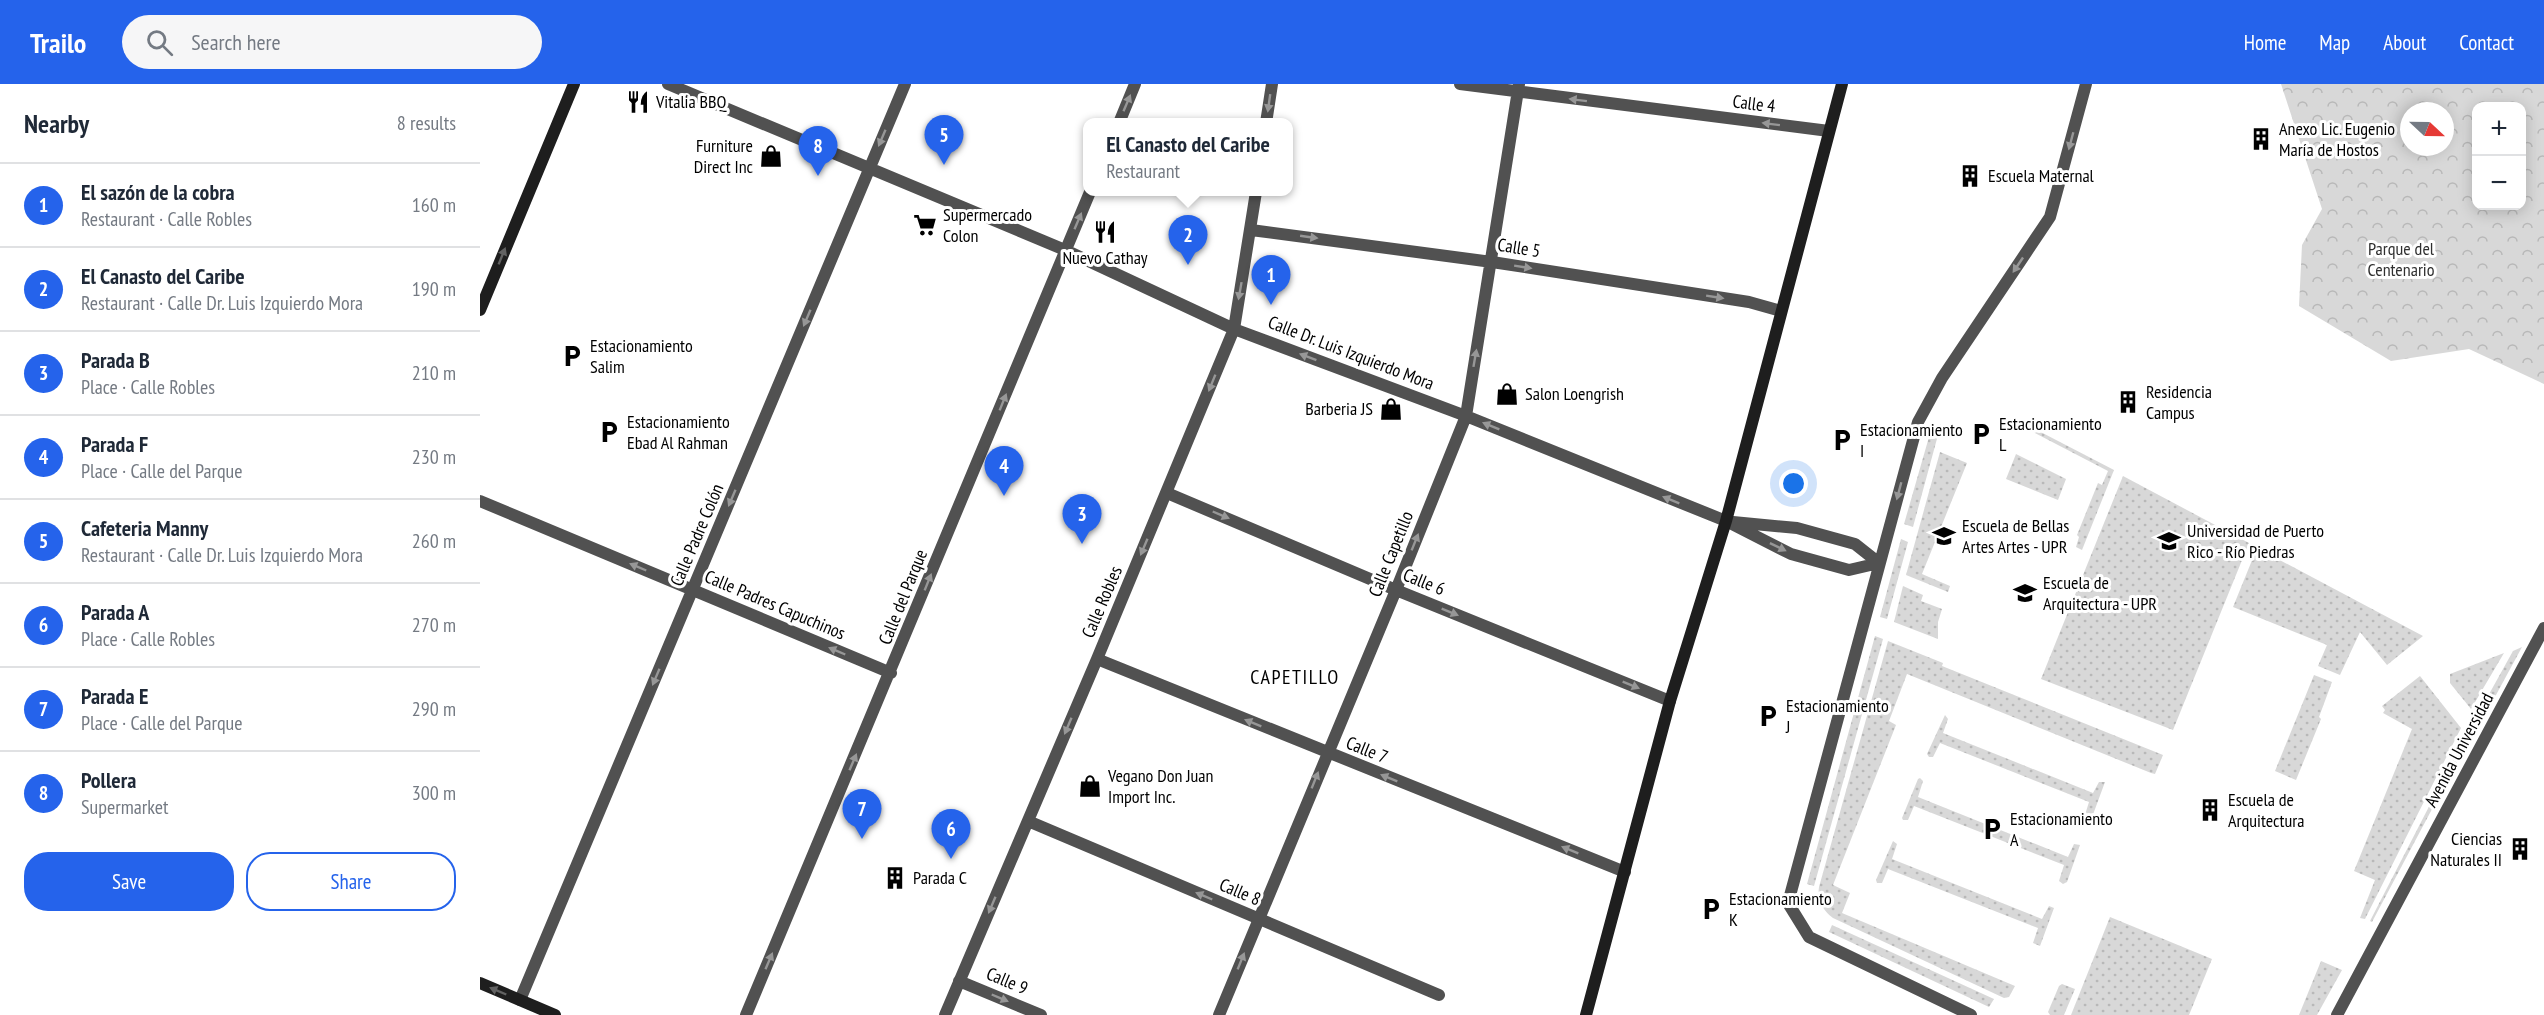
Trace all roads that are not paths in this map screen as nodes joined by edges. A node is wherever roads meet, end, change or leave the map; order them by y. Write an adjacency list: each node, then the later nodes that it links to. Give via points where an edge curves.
1 (573, 84): 19 (street, one-way to 1)
2 (668, 84): 13 (street, Calle Dr. Luis Izquierdo Mora)
3 (905, 84): 13 (street, Calle Padre Colón, one-way to 13)
4 (1135, 84): 10 (street, one-way to 4)
5 (1272, 84): 11 (street, one-way to 11)
6 (1460, 84): 9 (street, Calle 4)
7 (1842, 84): 12 (street)
8 (2086, 84): 26 (street, one-way to 26, via 2050,217 1917,422)
9 (1519, 88): 12 (street, Calle 4, one-way to 9); 18 (street, Calle Capetillo)
10 (1121, 118)
11 (1267, 118)
12 (1829, 131): 20 (street)
13 (870, 168): 17 (street, Calle Dr. Luis Izquierdo Mora); 27 (street, Calle Padre Colón, one-way to 27)
14 (1088, 196): 17 (street, Calle del Parque, one-way to 14)
15 (1255, 196): 16 (street, Calle Robles)
16 (1251, 230): 18 (street, Calle 5, one-way to 18); 21 (street, Calle Robles, one-way to 21)
17 (1065, 250): 21 (street, Calle Dr. Luis Izquierdo Mora); 31 (street, Calle del Parque, one-way to 17)
18 (1492, 262): 20 (street, Calle 5, one-way to 20, via 1749,302); 22 (street, Calle Capetillo, one-way to 18)
19 (480, 310)
20 (1781, 311): 25 (street)
21 (1234, 328): 22 (street, Calle Dr. Luis Izquierdo Mora, one-way to 21); 23 (street, Calle Robles, one-way to 23)
22 (1466, 416): 25 (street, Calle Dr. Luis Izquierdo Mora, one-way to 22); 28 (street, Calle Capetillo, one-way to 22)
23 (1167, 493): 28 (street, Calle 6, one-way to 28); 30 (street, Calle Robles, one-way to 30)
24 (480, 501): 27 (street, Calle Padres Capuchinos, one-way to 24)
25 (1726, 521): 26 (street, via 1797,528 1856,544); 26 (street, one-way to 26, via 1791,554 1849,570); 32 (street)
26 (1879, 563): 47 (street, via 1788,903 1809,938)
27 (693, 590): 31 (street, Calle Padres Capuchinos, one-way to 27); 40 (street, Calle Padre Colón, one-way to 40)
28 (1396, 590): 32 (street, Calle 6, one-way to 32); 33 (street, Calle Capetillo)
29 (2544, 628): 48 (street, Avenida Universidad)
30 (1097, 659): 33 (street, Calle 7, one-way to 30); 34 (street, Calle Robles, one-way to 34)
31 (891, 673): 42 (street, Calle del Parque, one-way to 31)
32 (1670, 701): 35 (street)
33 (1327, 753): 35 (street, Calle 7, one-way to 33); 36 (street, Calle Capetillo, one-way to 33)
34 (1028, 821): 36 (street, Calle 8, one-way to 34); 37 (street, Calle Robles, one-way to 37)
35 (1625, 872): 46 (street)
36 (1258, 919): 39 (street, Calle 8); 45 (street, Calle Capetillo, one-way to 36)
37 (959, 981): 43 (street, Calle Robles); 44 (street, Calle 9, one-way to 44)
38 (480, 983): 40 (street, one-way to 38)
39 (1438, 995)
40 (520, 1000): 41 (street)
41 (555, 1015)
42 (746, 1015)
43 (945, 1015)
44 (1041, 1015)
45 (1219, 1015)
46 (1586, 1015)
47 (1971, 1015)
48 (2337, 1015)

